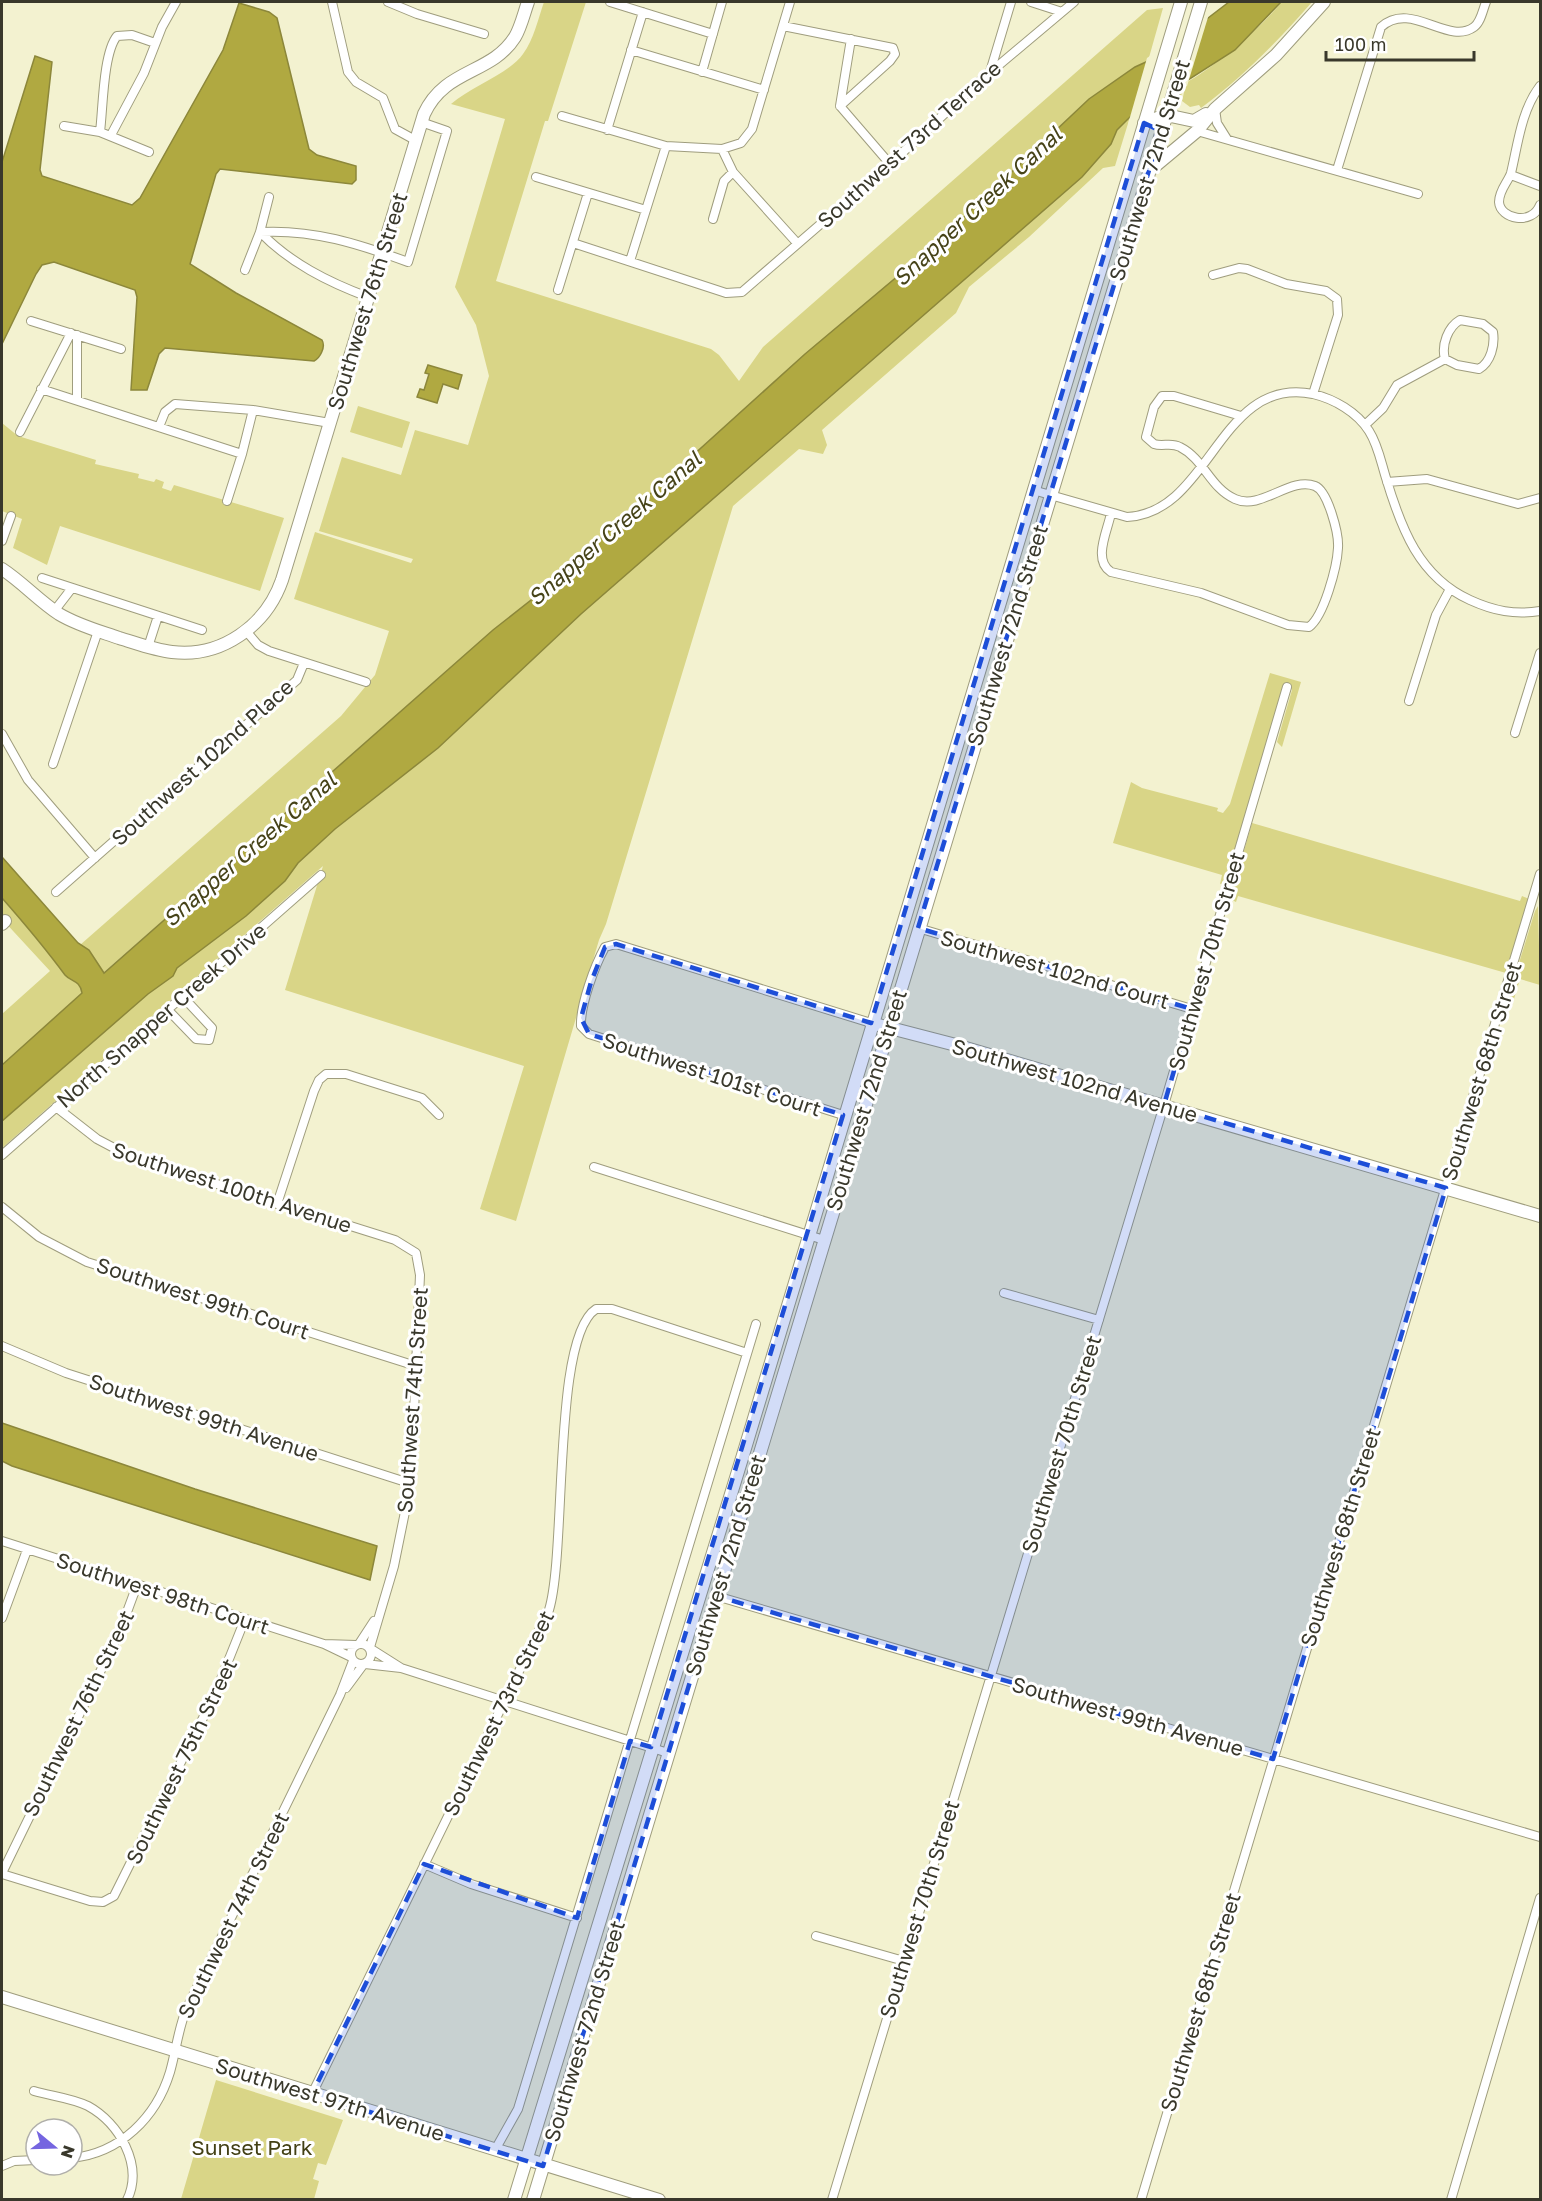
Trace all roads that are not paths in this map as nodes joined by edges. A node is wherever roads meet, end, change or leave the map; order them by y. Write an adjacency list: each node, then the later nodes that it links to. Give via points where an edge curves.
1 (176, 2): 21 (street)
2 (332, 2): 40 (street, via 348,72 356,82 383,98 395,129)
3 (388, 2): 19 (street)
4 (528, 2): 32 (main road, Southwest 76th Street, via 518,30 507,46 439,89)
5 (610, 2): 15 (street)
6 (722, 2): 18 (street)
7 (790, 2): 17 (street)
8 (1011, 2): 24 (street)
9 (1031, 2): 16 (street)
10 (1074, 2): 16 (street, Southwest 73rd Terrace)
11 (1181, 2): 31 (main road, Southwest 72nd Street)
12 (1201, 2): 28 (main road, Southwest 72nd Street)
13 (1324, 2): 29 (main road, via 1276,55)
14 (1486, 2): 45 (street, via 1478,23 1466,30 1406,15 1383,24)
15 (643, 12): 18 (street); 22 (street)
16 (1062, 12): 24 (street, Southwest 73rd Terrace)
17 (783, 26): 20 (street); 26 (street)
18 (713, 33): 23 (street)
19 (484, 34)
20 (851, 39): 27 (street); 27 (street, via 891,46 895,54)
21 (155, 43): 36 (street, via 127,34 114,39); 38 (street, via 144,73)
22 (631, 50): 23 (street); 34 (street)
23 (702, 72): 26 (street)
24 (990, 72): 44 (street, Southwest 73rd Terrace)
25 (1540, 86): 48 (street, via 1526,113)
26 (764, 90): 42 (street, via 749,134 737,145)
27 (840, 106): 44 (street)
28 (1167, 109): 29 (main road, via 1194,121); 31 (main road); 35 (main road, Southwest 72nd Street)
29 (1215, 109): 37 (main road); 39 (street, via 1217,123)
30 (562, 116): 34 (street)
31 (1144, 121): 35 (main road); 58 (main road, Southwest 72nd Street)
32 (421, 122): 40 (main road, Southwest 76th Street); 62 (street, via 447,131 408,262)
33 (64, 126): 36 (street)
34 (607, 130): 41 (street)
35 (1161, 131): 37 (main road); 46 (main road, Southwest 72nd Street)
36 (100, 132): 38 (street)
37 (1191, 134): 39 (street); 46 (main road)
38 (111, 135): 43 (street)
39 (1227, 139): 45 (street)
40 (415, 141): 62 (main road, Southwest 76th Street)
41 (666, 146): 42 (street); 55 (street)
42 (723, 149): 47 (street)
43 (149, 153)
44 (890, 164): 61 (street, Southwest 73rd Terrace)
45 (1337, 170): 52 (street)
46 (1148, 171): 59 (main road, Southwest 72nd Street)
47 (733, 172): 56 (street, via 724,181); 61 (street)
48 (1511, 175): 50 (street); 54 (street, via 1500,198 1503,211 1528,219)
49 (536, 177): 51 (street)
50 (1540, 186)
51 (588, 193): 55 (street); 60 (street)
52 (1418, 194)
53 (269, 197): 57 (street)
54 (1540, 205)
55 (646, 210): 63 (street)
56 (712, 219)
57 (260, 232): 62 (street, via 335,237); 64 (street); 67 (street, via 279,252)
58 (1111, 232): 59 (main road); 69 (main road, Southwest 72nd Street)
59 (1129, 237): 71 (main road, Southwest 72nd Street)
60 (573, 243): 63 (street); 66 (street)
61 (797, 243): 63 (street, Southwest 73rd Terrace, via 746,289 735,294)
62 (381, 252): 67 (main road, Southwest 76th Street)
63 (630, 261)
64 (245, 270)
65 (1213, 275): 75 (street, via 1247,269 1286,284 1326,291 1337,298 1338,315)
66 (558, 291)
67 (368, 297): 79 (main road, Southwest 76th Street)
68 (31, 321): 70 (street)
69 (1080, 333): 71 (main road); 86 (main road, Southwest 72nd Street)
70 (74, 334): 72 (street); 74 (street); 76 (street)
71 (1097, 338): 87 (main road, Southwest 72nd Street)
72 (121, 349)
73 (1445, 359): 73 (street, via 1472,370 1483,367 1493,347 1493,332 1483,324 1460,320 1450,328); 80 (street, via 1397,385 1383,408)
74 (41, 389): 76 (street); 82 (street)
75 (1313, 394): 78 (street, via 1274,396); 80 (street, via 1339,404)
76 (77, 400): 81 (street)
77 (253, 410): 79 (street); 81 (street, via 175,404 165,412); 83 (street)
78 (1241, 416): 84 (street); 84 (street, via 1174,396 1158,400 1146,430 1148,441 1159,446 1177,445)
79 (330, 423): 104 (main road, Southwest 76th Street, via 280,585 265,611)
80 (1365, 425): 85 (street)
81 (159, 427): 83 (street)
82 (20, 432)
83 (242, 454): 89 (street)
84 (1202, 465): 90 (street, via 1175,499 1157,511 1142,516); 90 (street, via 1212,482 1237,500 1252,500 1302,485 1316,487 1324,494 1338,549 1322,609 1309,627 1288,625 1201,593 1111,572 1104,566 1102,554)
85 (1387, 482): 88 (street, via 1428,479 1513,504); 96 (street, via 1412,547 1425,566)
86 (1033, 490): 87 (street); 97 (main road, Southwest 72nd Street)
87 (1050, 495): 90 (street); 99 (main road, Southwest 72nd Street)
88 (1540, 498)
89 (227, 501)
90 (1111, 513)
91 (11, 516): 92 (street)
92 (2, 541)
93 (2, 568): 98 (main road)
94 (42, 578): 95 (street)
95 (72, 588): 98 (street); 101 (street)
96 (1450, 589): 100 (street, via 1502,612); 110 (street, via 1436,615)
97 (997, 608): 99 (main road); 113 (main road, Southwest 72nd Street)
98 (54, 610): 103 (main road)
99 (1014, 612): 115 (main road, Southwest 72nd Street)
100 (1540, 612)
101 (158, 616): 102 (street); 105 (street)
102 (202, 630)
103 (98, 631): 105 (main road); 114 (street)
104 (246, 631): 105 (main road, via 219,646 197,652 176,653); 107 (street, Southwest 102nd Place, via 263,649)
105 (148, 647)
106 (1540, 653): 111 (street)
107 (304, 663): 108 (street, Southwest 102nd Place); 116 (street, Southwest 102nd Place, via 297,680)
108 (366, 682)
109 (1287, 687): 122 (street, Southwest 70th Street)
110 (1408, 701)
111 (1515, 733)
112 (2, 734): 116 (street, Southwest 102nd Place, via 28,780)
113 (953, 751): 115 (main road); 124 (main road, Southwest 72nd Street)
114 (53, 765)
115 (962, 786): 120 (main road, Southwest 72nd Street)
116 (95, 858): 119 (street, Southwest 102nd Place)
117 (1540, 874): 133 (street, Southwest 68th Street)
118 (321, 875): 121 (street, North Snapper Creek Drive)
119 (56, 892)
120 (918, 928): 122 (street, Southwest 102nd Court); 125 (main road, Southwest 72nd Street)
121 (183, 997): 123 (street, North Snapper Creek Drive); 123 (street, via 212,1028 209,1040 196,1039)
122 (1192, 1009): 127 (street, Southwest 70th Street)
123 (168, 1010): 128 (street, North Snapper Creek Drive)
124 (871, 1023): 125 (main road, Southwest 102nd Avenue); 126 (street, Southwest 102nd Avenue, via 610,944 603,950 582,1012); 130 (main road, Southwest 72nd Street)
125 (889, 1028): 127 (main road, Southwest 102nd Avenue); 138 (main road, Southwest 72nd Street)
126 (583, 1029): 130 (street, Southwest 101st Court, via 597,1037)
127 (1164, 1105): 133 (main road, Southwest 102nd Avenue); 141 (street, Southwest 70th Street)
128 (56, 1107): 131 (street, North Snapper Creek Drive); 134 (street, Southwest 100th Avenue, via 96,1139 120,1152)
129 (439, 1115): 134 (street, via 422,1098 346,1074 322,1077)
130 (843, 1115): 137 (main road, Southwest 72nd Street)
131 (2, 1155)
132 (594, 1167): 137 (street)
133 (1446, 1188): 136 (main road, Southwest 102nd Avenue); 171 (street, Southwest 68th Street)
134 (277, 1204): 139 (street, Southwest 100th Avenue, via 394,1240)
135 (2, 1208): 146 (street, Southwest 99th Court, via 39,1237 87,1262)
136 (1540, 1216)
137 (808, 1234): 138 (street); 145 (main road, Southwest 72nd Street)
138 (824, 1240): 147 (main road, Southwest 72nd Street)
139 (416, 1253): 146 (street, Southwest 74th Street, via 420,1275)
140 (1004, 1293): 141 (street)
141 (1099, 1320): 165 (street, Southwest 70th Street)
142 (756, 1324): 144 (street, Southwest 72nd Street)
143 (2, 1346): 150 (street, Southwest 99th Avenue, via 66,1373)
144 (747, 1353): 167 (street, Southwest 73rd Street, via 612,1309 596,1309 588,1316 581,1328 566,1401 559,1549 552,1600); 168 (street, Southwest 72nd Street)
145 (769, 1362): 147 (main road); 148 (main road, Southwest 72nd Street)
146 (416, 1366): 150 (street, Southwest 74th Street)
147 (786, 1367): 149 (main road, Southwest 72nd Street)
148 (743, 1455): 149 (main road); 154 (main road, Southwest 72nd Street)
149 (758, 1459): 155 (main road, Southwest 72nd Street)
150 (409, 1483): 156 (street, Southwest 74th Street, via 396,1555)
151 (2, 1541): 152 (street, Southwest 98th Court)
152 (27, 1550): 153 (street, Southwest 98th Court); 157 (street)
153 (137, 1585): 158 (street, Southwest 98th Court); 174 (street, Southwest 76th Street, via 120,1631)
154 (700, 1591): 155 (main road); 169 (main road, Southwest 72nd Street)
155 (716, 1596): 165 (street, Southwest 99th Avenue); 170 (main road, Southwest 72nd Street)
156 (377, 1615): 160 (street, Southwest 74th Street); 161 (street, Southwest 74th Street)
157 (2, 1618)
158 (245, 1619): 159 (street, Southwest 98th Court); 174 (street, Southwest 75th Street, via 219,1686 121,1886 111,1899 82,1900)
159 (324, 1644): 160 (street, Southwest 98th Court); 162 (street, Southwest 98th Court)
160 (358, 1644): 161 (street); 162 (street, via 352,1650)
161 (370, 1648): 163 (street, via 372,1656); 164 (street)
162 (352, 1659): 163 (street); 166 (street, Southwest 74th Street)
163 (364, 1664): 164 (street); 166 (street, Southwest 74th Street)
164 (401, 1668): 167 (street)
165 (989, 1675): 171 (street, Southwest 99th Avenue); 180 (street, Southwest 70th Street)
166 (340, 1695): 182 (street, Southwest 74th Street, via 186,2010)
167 (506, 1701): 168 (street); 173 (street, Southwest 73rd Street)
168 (630, 1741): 169 (street); 176 (street, Southwest 72nd Street)
169 (651, 1747): 170 (street); 177 (main road, Southwest 72nd Street)
170 (668, 1753): 178 (main road, Southwest 72nd Street)
171 (1273, 1759): 172 (street, Southwest 99th Avenue); 197 (street, Southwest 68th Street)
172 (1540, 1837)
173 (424, 1864): 176 (street, via 481,1888); 184 (street, Southwest 73rd Street)
174 (2, 1874)
175 (1540, 1898): 198 (street)
176 (577, 1918): 186 (street, Southwest 72nd Street, via 518,2109)
177 (598, 1925): 178 (main road); 188 (main road, Southwest 72nd Street)
178 (615, 1930): 191 (main road, Southwest 72nd Street)
179 (816, 1936): 180 (street)
180 (904, 1961): 196 (street, Southwest 70th Street)
181 (2, 1997): 182 (main road, Southwest 97th Avenue)
182 (174, 2051): 184 (main road, Southwest 97th Avenue); 185 (street, Southwest 74th Street, via 160,2097 145,2120)
183 (34, 2091): 185 (street, via 87,2106)
184 (312, 2094): 186 (main road, Southwest 97th Avenue)
185 (123, 2140): 187 (street, Southwest 74th Street); 192 (street, via 132,2166 132,2188)
186 (495, 2150): 188 (main road, Southwest 97th Avenue)
187 (84, 2156)
188 (526, 2160): 191 (main road, Southwest 97th Avenue); 193 (main road, Southwest 72nd Street)
189 (24, 2161): 190 (street)
190 (2, 2166)
191 (543, 2166): 194 (main road, Southwest 72nd Street); 195 (main road, Southwest 97th Avenue)
192 (127, 2199)
193 (514, 2199)
194 (533, 2199)
195 (659, 2199)
196 (832, 2199)
197 (1141, 2199)
198 (1451, 2199)

